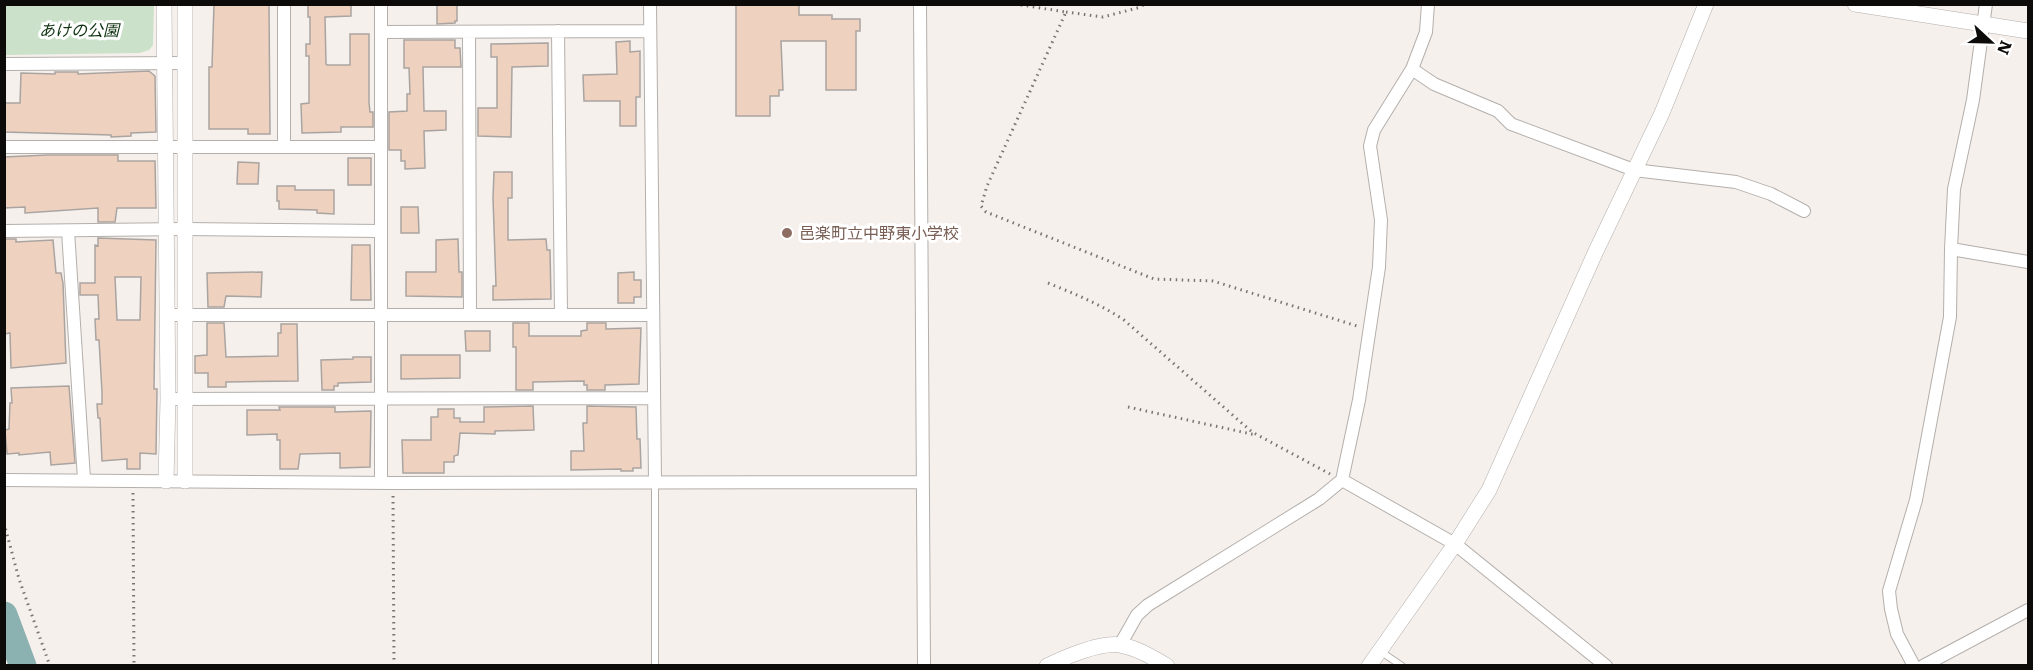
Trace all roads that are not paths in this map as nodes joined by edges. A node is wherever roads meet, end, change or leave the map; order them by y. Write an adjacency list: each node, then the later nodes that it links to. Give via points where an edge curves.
1 (164, 4): 18 (street)
2 (185, 4): 19 (street)
3 (284, 4): 23 (street)
4 (381, 4): 15 (street)
5 (650, 4): 13 (street)
6 (920, 4): 52 (street)
7 (1428, 4): 20 (street, via 1426,32)
8 (1706, 4): 26 (street, via 1662,113)
9 (1855, 4): 11 (street)
10 (1986, 4): 11 (street)
11 (1983, 23): 14 (street); 33 (street, via 1973,100 1954,189)
12 (558, 31): 13 (street); 16 (street); 39 (street)
13 (650, 31): 40 (street)
14 (2028, 31)
15 (381, 32): 16 (street); 25 (street)
16 (469, 32): 38 (street)
17 (4, 63): 18 (street)
18 (165, 63): 19 (street); 21 (street)
19 (185, 63): 22 (street)
20 (1412, 69): 26 (street, via 1434,84 1498,111 1511,124); 47 (street, via 1374,130 1370,146 1381,220 1379,267 1359,400)
21 (165, 146): 22 (street); 24 (street); 29 (street)
22 (185, 146): 23 (street); 28 (street)
23 (284, 146): 25 (street)
24 (4, 147)
25 (380, 147): 32 (street)
26 (1634, 170): 27 (street, via 1736,182 1772,194); 53 (street, via 1489,490)
27 (1804, 211)
28 (185, 229): 29 (street); 32 (street); 36 (street)
29 (166, 230): 31 (street); 35 (street)
30 (4, 231): 31 (street)
31 (68, 231): 46 (street)
32 (381, 231): 37 (street)
33 (1951, 249): 34 (street); 64 (street, via 1950,317 1916,500 1889,591 1897,634)
34 (2028, 262)
35 (167, 315): 36 (street); 42 (street)
36 (185, 315): 37 (street); 43 (street)
37 (381, 315): 38 (street); 44 (street)
38 (470, 315): 39 (street)
39 (561, 315): 40 (street)
40 (653, 315): 41 (street)
41 (654, 398): 44 (street); 50 (street)
42 (168, 399): 43 (street); 48 (street)
43 (185, 399): 44 (street); 49 (street)
44 (381, 399): 51 (street)
45 (5, 476): 46 (street)
46 (84, 479): 48 (street)
47 (1342, 480): 53 (street); 55 (street, via 1319,499 1148,605 1137,615)
48 (166, 481): 49 (street)
49 (185, 481): 51 (street)
50 (655, 481): 51 (street); 52 (street); 58 (lane)
51 (387, 482)
52 (923, 482): 59 (street)
53 (1455, 544): 56 (street); 57 (street)
54 (2028, 610): 65 (street)
55 (1120, 645): 60 (street, via 1097,647); 61 (street)
56 (1380, 650): 62 (street); 63 (lane)
57 (1601, 664)
58 (655, 666)
59 (924, 666)
60 (1047, 666)
61 (1167, 666)
62 (1369, 666)
63 (1402, 666)
64 (1914, 666)
65 (1923, 666)

